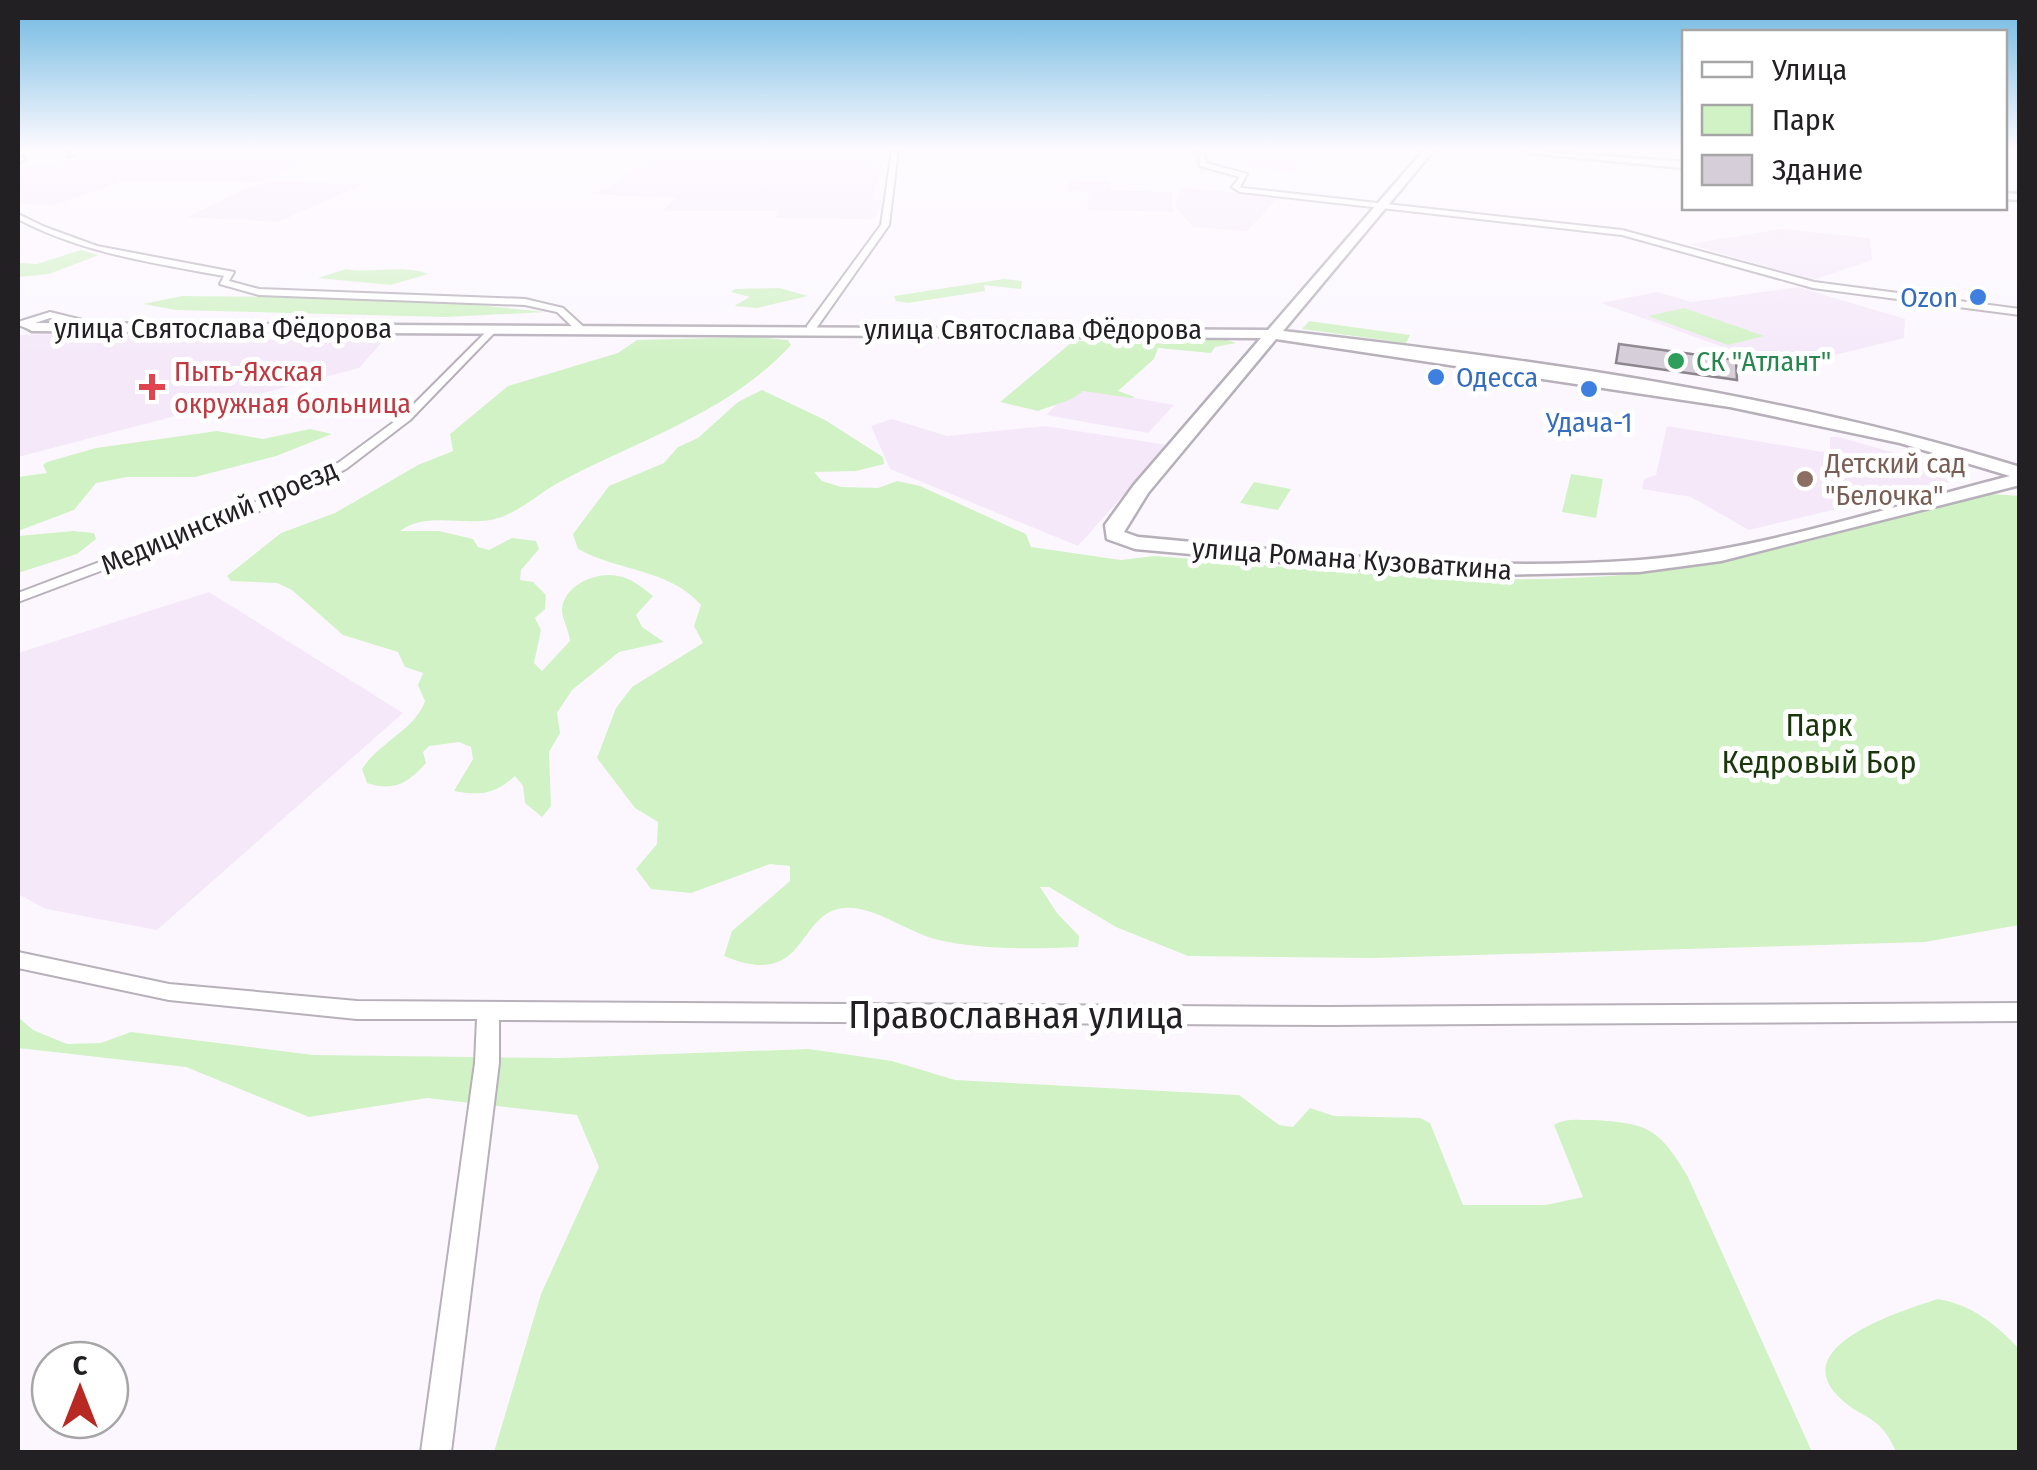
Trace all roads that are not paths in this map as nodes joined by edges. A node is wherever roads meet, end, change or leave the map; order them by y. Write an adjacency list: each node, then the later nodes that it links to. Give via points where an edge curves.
1 (24, 219): 9 (street, via 106,252 231,274 223,282 258,292 526,302 560,310)
2 (886, 219): 7 (street)
3 (1372, 219): 10 (street)
4 (1494, 219): 5 (street, via 1613,231 1814,285)
5 (2020, 312)
6 (32, 327): 8 (street, улица Святослава Фёдорова)
7 (812, 328): 9 (street, улица Святослава Фёдорова); 10 (street, улица Святослава Фёдорова)
8 (492, 329): 9 (street, улица Святослава Фёдорова); 12 (street, Медицинский проезд, via 406,418 342,466 252,509)
9 (582, 330)
10 (1272, 335): 11 (street, улица Святослава Фёдорова, via 1750,404 1891,433); 11 (street, улица Романа Кузоваткина, via 1141,489 1114,535 1135,543 1436,570 1627,567 1720,554)
11 (2020, 476)
12 (18, 598)
13 (18, 960): 15 (street, Православная улица, via 116,984 233,1000)
14 (2020, 1012): 15 (street, Православная улица)
15 (488, 1013): 16 (street)
16 (436, 1452)

